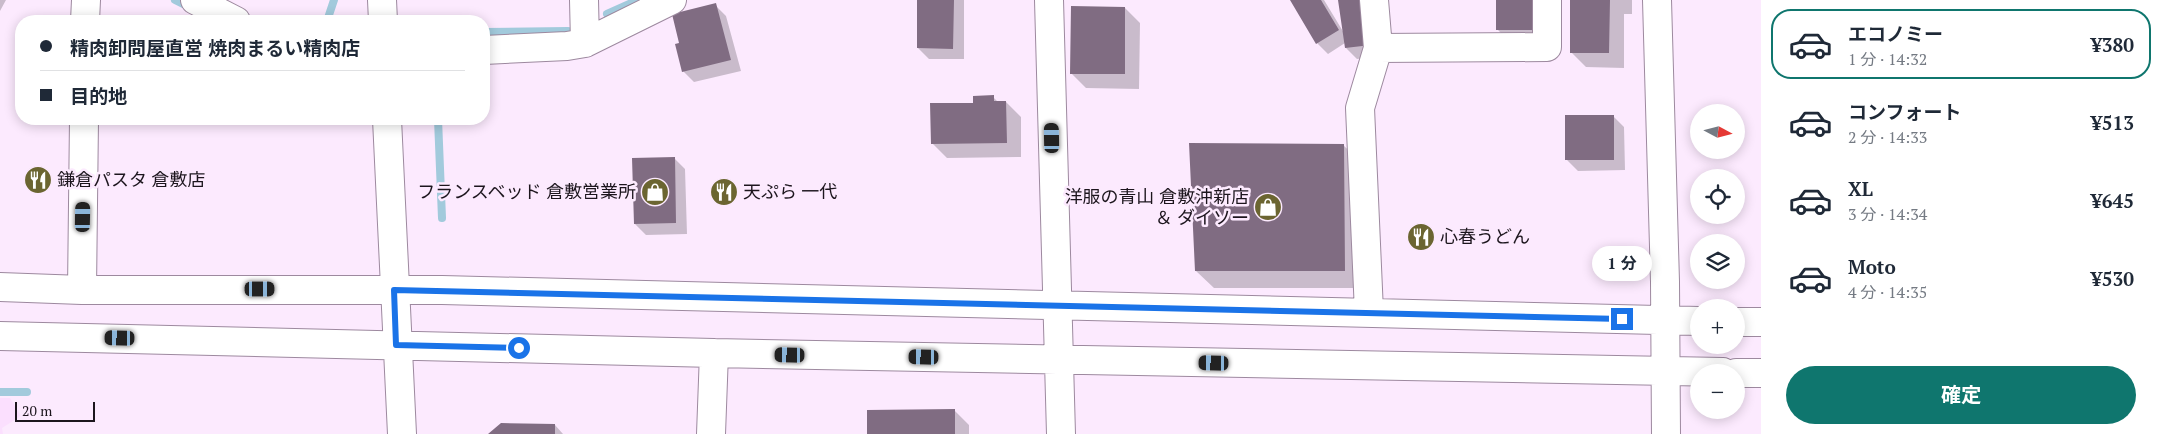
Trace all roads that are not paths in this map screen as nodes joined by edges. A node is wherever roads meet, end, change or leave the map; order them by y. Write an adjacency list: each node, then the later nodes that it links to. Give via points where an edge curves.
1 (86, 0): 10 (street)
2 (195, 0): 11 (street)
3 (382, 0): 12 (street)
4 (584, 0): 13 (street)
5 (672, 0): 13 (street)
6 (1049, 0): 21 (street)
7 (1374, 0): 14 (street)
8 (1547, 0): 14 (street, via 1547,47)
9 (1657, 0): 23 (street)
10 (85, 15)
11 (224, 15)
12 (383, 15)
13 (585, 43): 15 (street)
14 (1378, 48): 22 (street, via 1360,108)
15 (490, 50)
16 (84, 125): 19 (street)
17 (386, 125): 20 (street)
18 (0, 288): 19 (street)
19 (82, 290): 20 (street)
20 (394, 290): 21 (street); 28 (street)
21 (1057, 305): 22 (street); 30 (street)
22 (1369, 312): 23 (street)
23 (1664, 320): 24 (street); 31 (street)
24 (1690, 321)
25 (1745, 322): 26 (street)
26 (1761, 322)
27 (0, 336): 28 (street)
28 (396, 345): 29 (street); 35 (street)
29 (714, 354): 30 (street); 36 (street)
30 (1058, 360): 31 (street); 37 (street)
31 (1665, 371): 32 (street); 38 (street)
32 (1690, 371)
33 (1745, 373): 34 (street)
34 (1761, 373)
35 (402, 434)
36 (711, 434)
37 (1061, 434)
38 (1666, 434)

